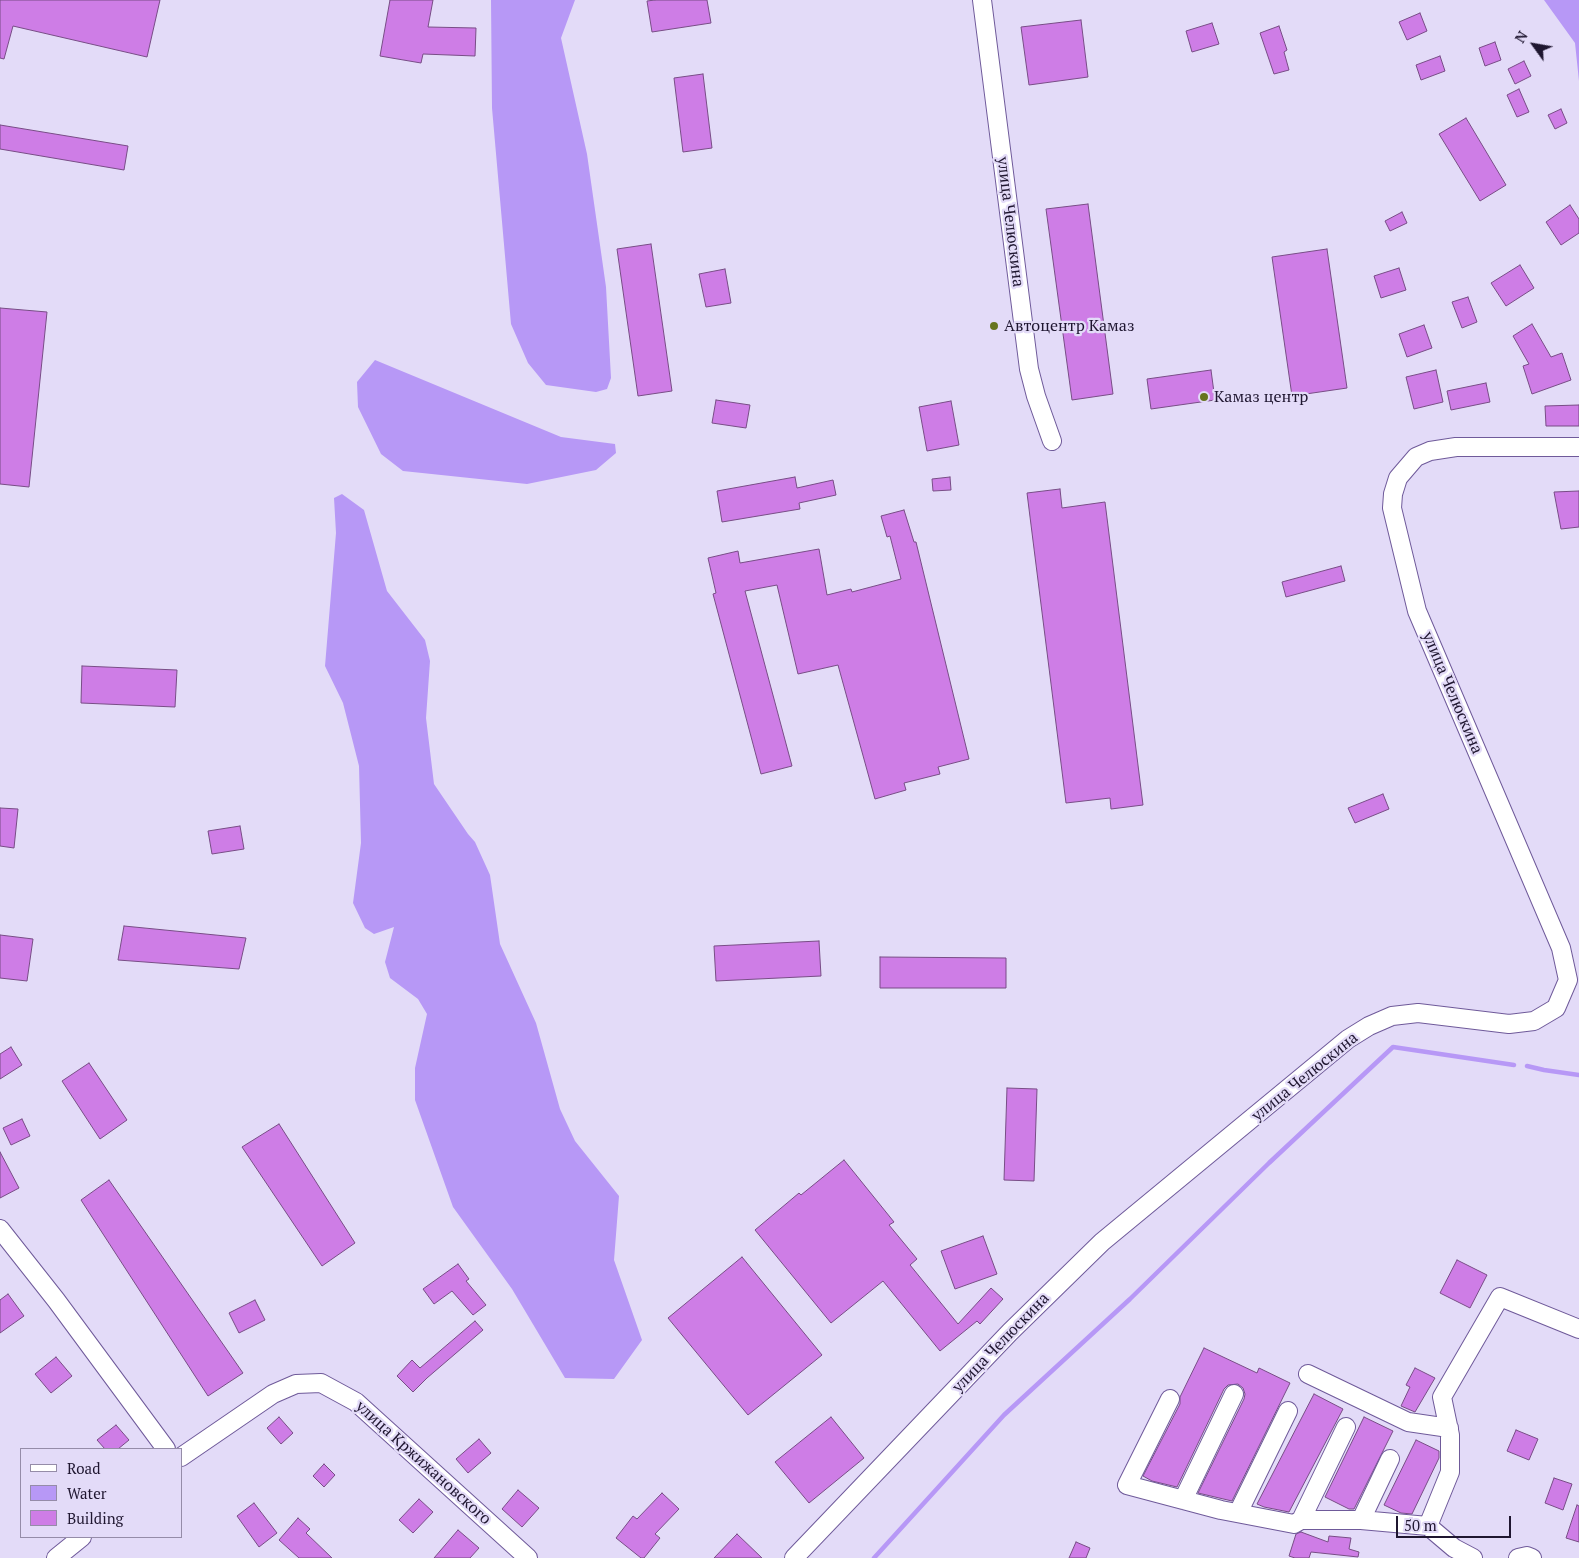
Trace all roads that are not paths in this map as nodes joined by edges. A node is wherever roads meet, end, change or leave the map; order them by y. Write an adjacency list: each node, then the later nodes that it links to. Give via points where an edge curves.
1 (982, 0): 2 (street, улица Челюскина, via 1029,369)
2 (1052, 441)
3 (1579, 448): 23 (street, улица Челюскина, via 1456,446 1430,451 1416,457 1398,478 1392,508 1417,612 1561,948 1568,980 1556,1008 1534,1021 1509,1024 1418,1014 1392,1016 1348,1039 1102,1242 1010,1332)
4 (0, 1229): 12 (street)
5 (1579, 1328): 11 (street, via 1500,1297 1442,1397)
6 (1308, 1374): 11 (street, via 1408,1422)
7 (1234, 1394): 15 (street)
8 (1170, 1399): 15 (street, via 1127,1485)
9 (1288, 1411): 16 (street)
10 (1346, 1427): 17 (street)
11 (1449, 1428): 19 (street, via 1450,1472)
12 (165, 1448)
13 (182, 1456): 22 (street, улица Кржижановского, via 273,1394 296,1384 321,1383 356,1402)
14 (1390, 1459): 18 (street)
15 (1184, 1500): 16 (street)
16 (1238, 1513): 17 (street, via 1294,1524)
17 (1301, 1520): 18 (street)
18 (1361, 1520): 19 (street)
19 (1428, 1526): 24 (street, via 1454,1548)
20 (81, 1538): 21 (street)
21 (56, 1558)
22 (528, 1558)
23 (794, 1558)
24 (1473, 1558)
25 (1518, 1558): 26 (street)
26 (1532, 1558)

